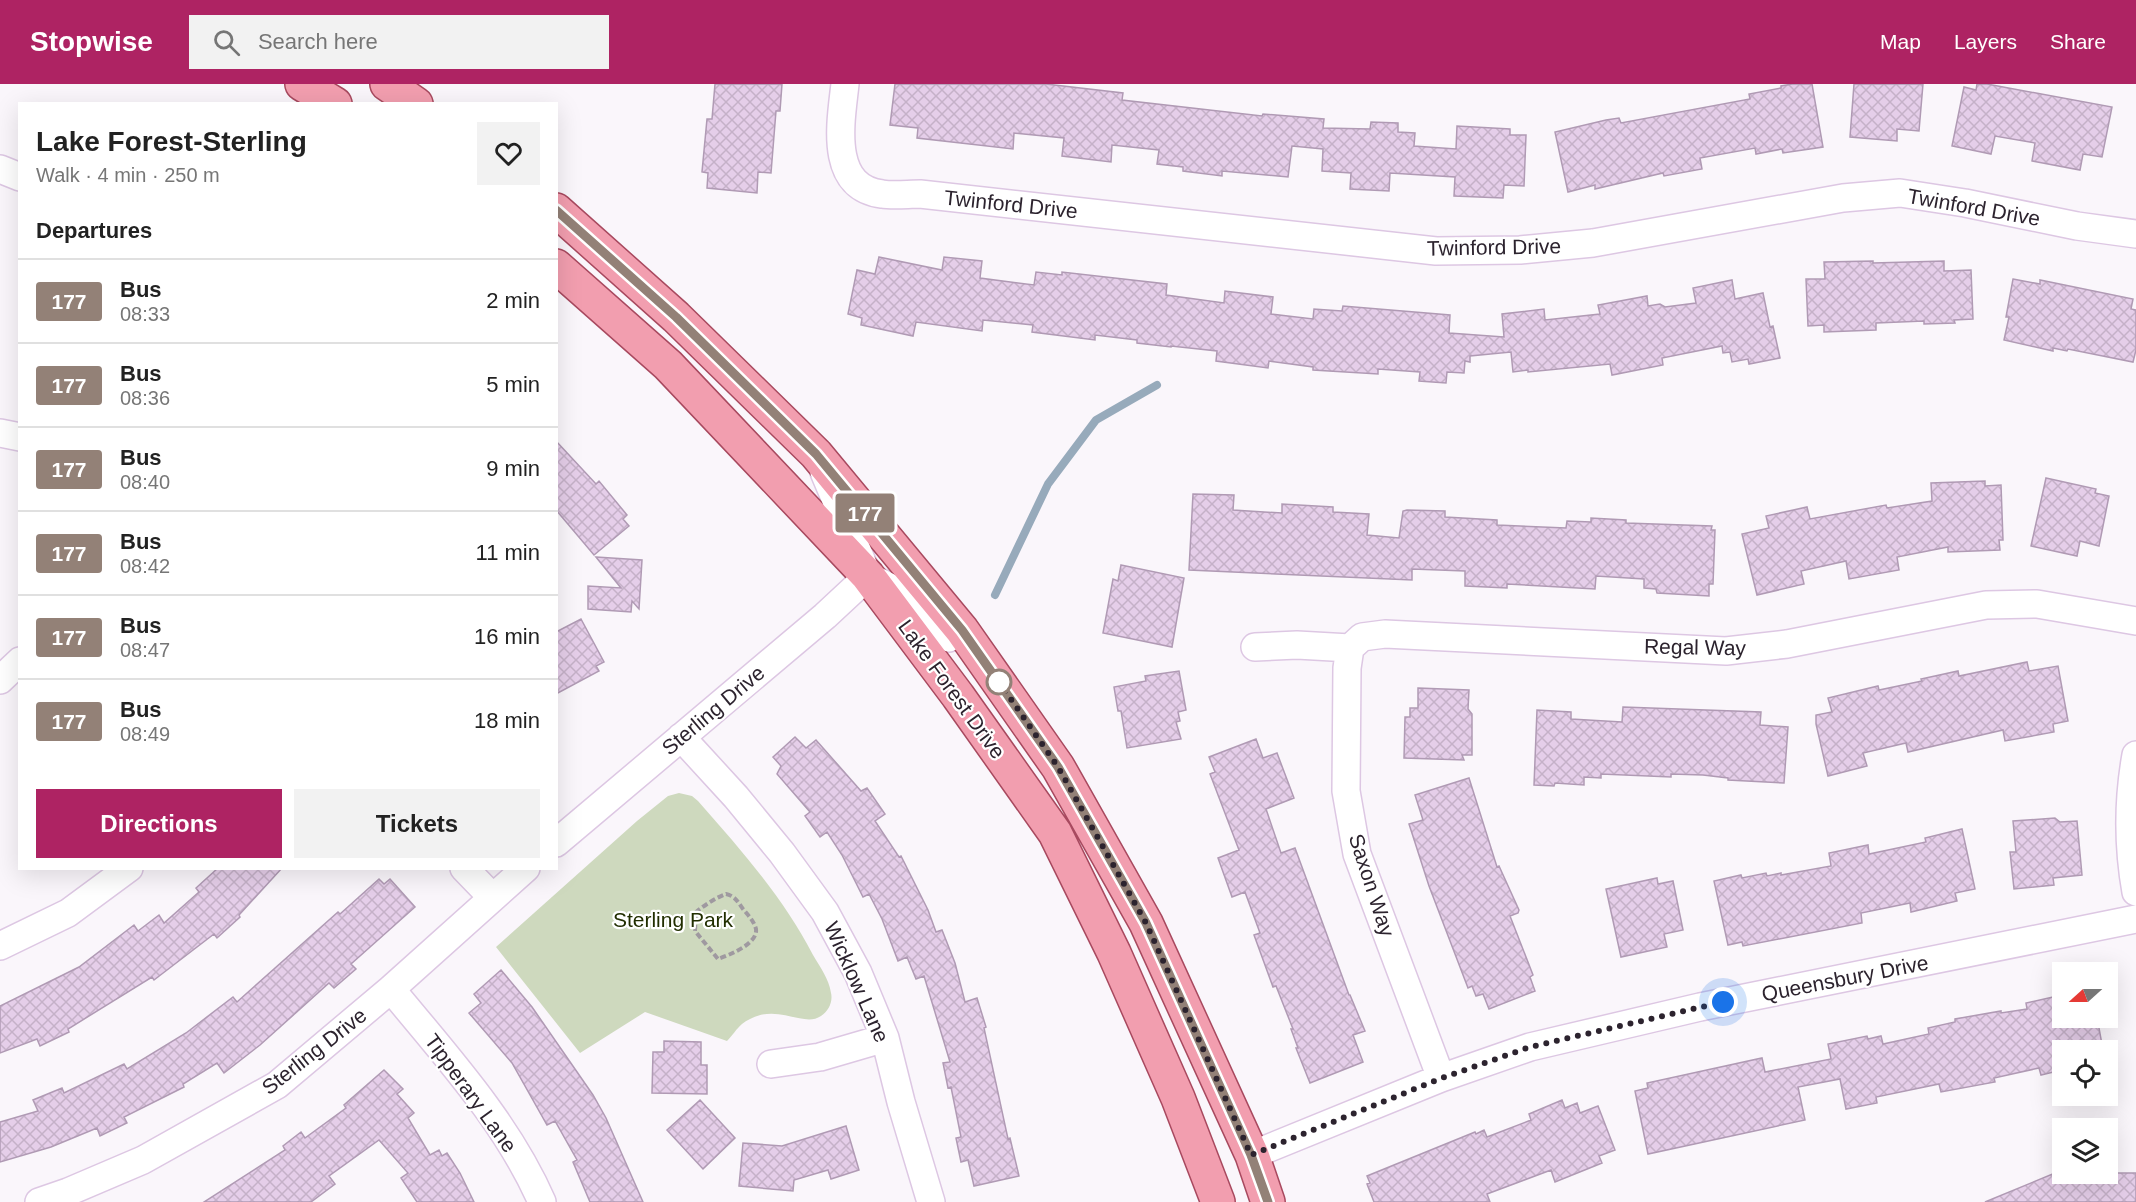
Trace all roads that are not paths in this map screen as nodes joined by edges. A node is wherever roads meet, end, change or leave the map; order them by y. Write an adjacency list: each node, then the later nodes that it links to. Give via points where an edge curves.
1 (302, 84): 3 (main road)
2 (845, 84): 7 (street, Twinford Drive, via 839,140 843,160 852,177 866,189 882,194 920,194 1436,251 1520,250 1593,243 1843,198 1900,193)
3 (332, 102)
4 (0, 169): 5 (street)
5 (18, 176)
6 (558, 212): 11 (main road, Lake Forest Drive, via 676,317)
7 (2136, 234)
8 (558, 268): 12 (main road, Lake Forest Drive, via 668,365)
9 (0, 433): 10 (street)
10 (18, 437)
11 (816, 454): 12 (street); 18 (main road, Lake Forest Drive, via 962,630)
12 (868, 576): 18 (street, via 916,602); 19 (street, Sterling Drive); 33 (main road, Lake Forest Drive, via 1056,833)
13 (2136, 621): 15 (street, Regal Way, via 2037,604 1986,605 1787,644 1726,651 1385,634 1362,637)
14 (1255, 647): 15 (street, Regal Way)
15 (1350, 648): 32 (street, Saxon Way, via 1346,790 1357,854)
16 (18, 663): 17 (street)
17 (0, 680)
18 (1025, 720): 34 (main road, Lake Forest Drive, via 1058,767 1146,923)
19 (681, 737): 21 (street, Sterling Drive); 30 (street, Wicklow Lane, via 736,797 825,912 858,973)
20 (2136, 755): 25 (street, via 2130,829)
21 (558, 841)
22 (126, 870): 28 (street, via 68,913)
23 (467, 870): 26 (street)
24 (524, 870): 26 (street, Sterling Drive)
25 (2136, 892)
26 (492, 897): 29 (street, Sterling Drive)
27 (2136, 919): 32 (street, Queensbury Drive, via 1613,1026 1530,1047)
28 (0, 946)
29 (391, 989): 35 (street, Sterling Drive, via 277,1085 143,1160); 36 (street, Tipperary Lane, via 506,1136)
30 (885, 1038): 31 (street, via 820,1057); 37 (street, Wicklow Lane)
31 (771, 1064)
32 (1442, 1078): 34 (street, Queensbury Drive)
33 (1178, 1098): 34 (main road, via 1208,1114); 38 (main road, Lake Forest Drive)
34 (1251, 1155): 39 (main road); 40 (main road, Lake Forest Drive)
35 (39, 1202)
36 (542, 1202)
37 (931, 1202)
38 (1218, 1202)
39 (1253, 1202)
40 (1268, 1202)

